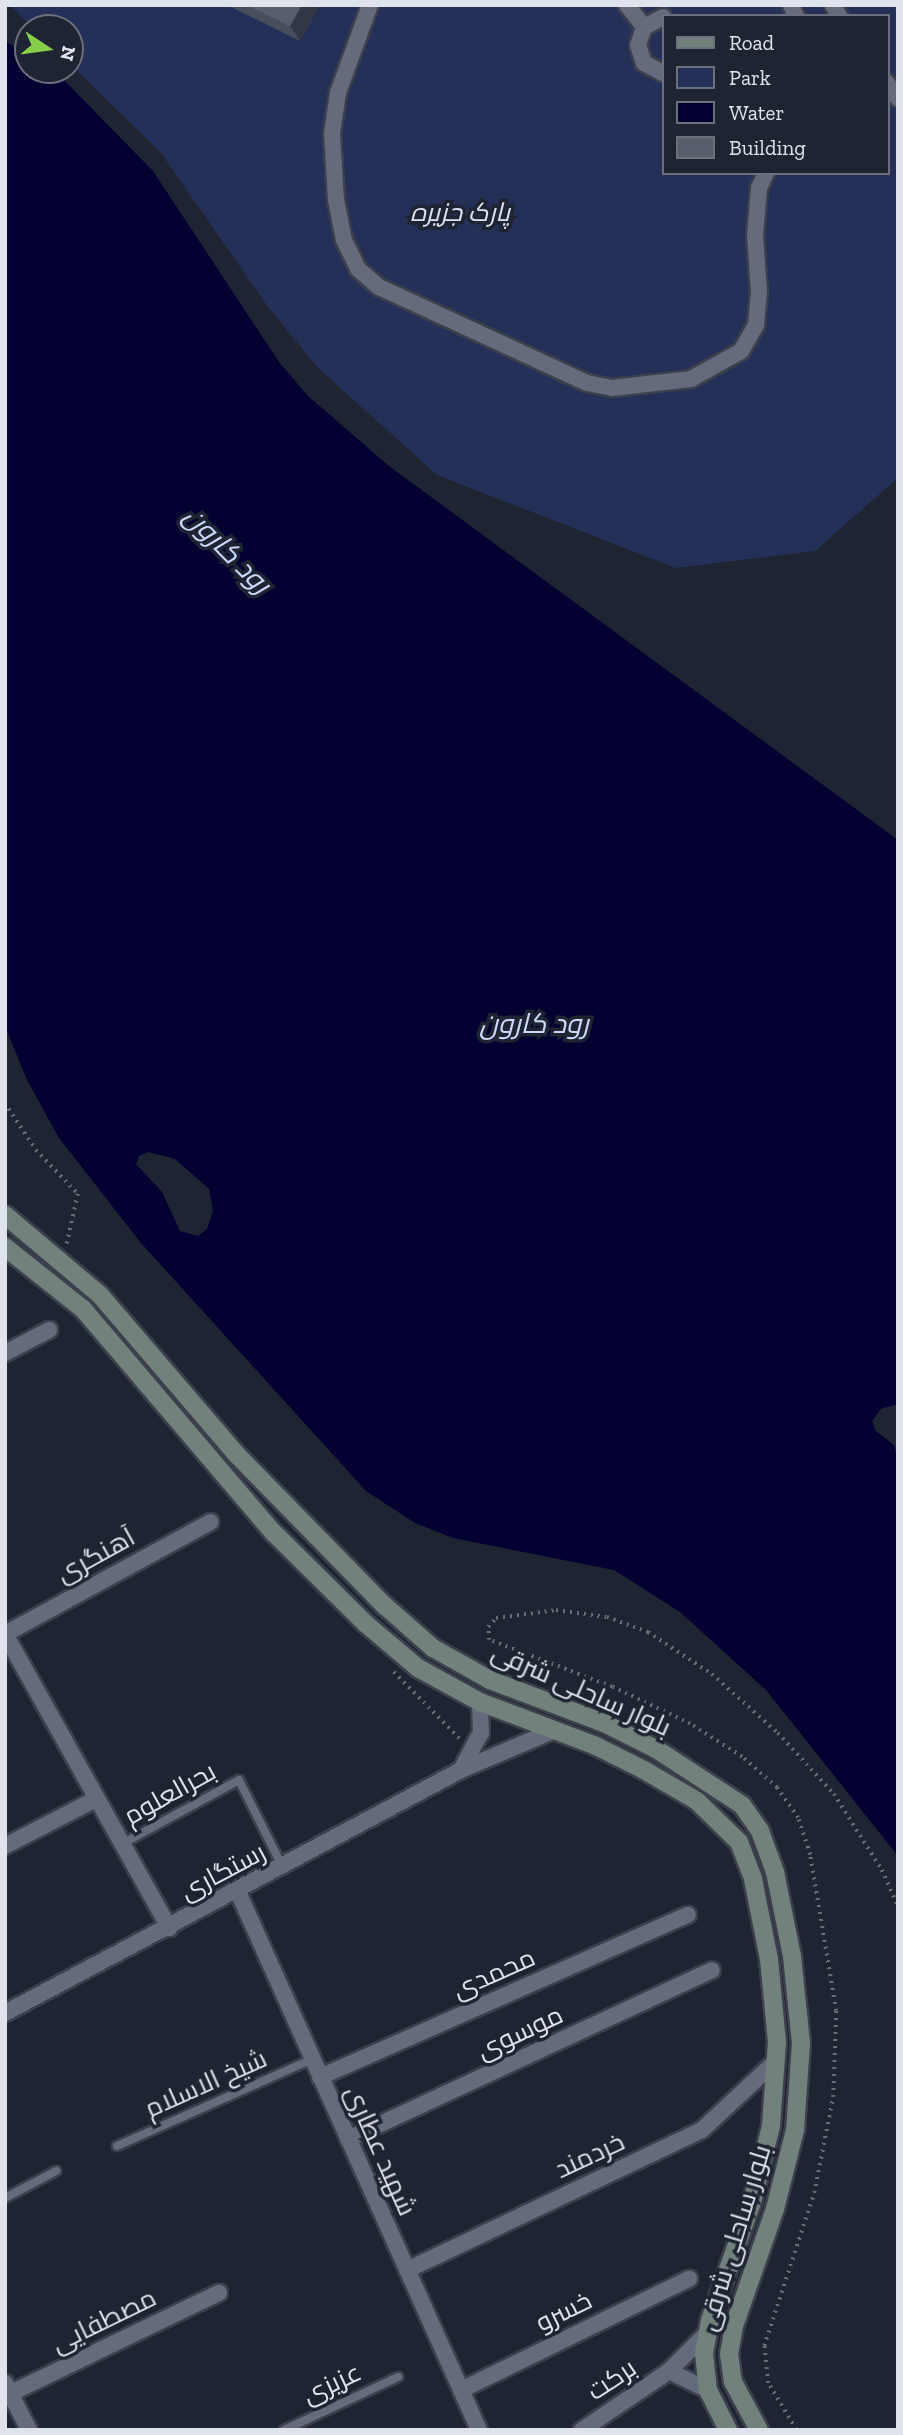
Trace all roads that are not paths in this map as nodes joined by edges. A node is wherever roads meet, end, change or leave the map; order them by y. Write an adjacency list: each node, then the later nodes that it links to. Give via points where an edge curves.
1 (370, 5): 6 (street, via 338,93 332,133 336,200 344,240 359,270 379,287 587,383 612,388 691,379 741,351 756,324 755,235 759,188)
2 (627, 5): 4 (street)
3 (662, 18): 4 (street)
4 (644, 27): 5 (street, via 640,55)
5 (662, 73)
6 (765, 175)
7 (5, 1215): 9 (main road, بلوار ساحلی شرقی)
8 (5, 1247): 10 (main road, بلوار ساحلی شرقی)
9 (85, 1281): 10 (main road); 48 (main road, بلوار ساحلی شرقی, via 237,1455 384,1605 433,1648 490,1680 604,1723 656,1749 741,1805 760,1831 775,1872 792,1956 801,2043 794,2130 775,2209 734,2326 729,2354 733,2382)
10 (69, 1298): 15 (main road, بلوار ساحلی شرقی, via 218,1471 366,1625 418,1668)
11 (49, 1330): 12 (street)
12 (5, 1353)
13 (210, 1522): 14 (street, آهنگری)
14 (5, 1634): 18 (street)
15 (480, 1703): 16 (main road, بلوار ساحلی شرقی); 17 (street, via 481,1733)
16 (555, 1730): 17 (street, رستگاری); 28 (main road, بلوار ساحلی شرقی, via 594,1745 697,1801 739,1842 769,1959)
17 (461, 1770): 21 (street, رستگاری)
18 (96, 1798): 19 (street); 20 (street)
19 (122, 1844): 21 (lane, بحرالعلوم, via 239,1780); 24 (street)
20 (5, 1846)
21 (283, 1868): 22 (street, رستگاری)
22 (238, 1892): 24 (street, رستگاری); 27 (street, شهید عطاری)
23 (688, 1915): 29 (street, محمدی)
24 (169, 1928): 26 (street, رستگاری)
25 (712, 1970): 30 (street, موسوی)
26 (5, 2013)
27 (312, 2059): 29 (street, شهید عطاری); 31 (lane, شیخ الاسلام)
28 (776, 2061): 34 (street, خردمند, via 702,2130); 37 (main road, بلوار ساحلی شرقی, via 771,2126 752,2202)
29 (320, 2077): 30 (street, شهید عطاری)
30 (348, 2139): 34 (street, شهید عطاری)
31 (117, 2146)
32 (56, 2171): 33 (lane)
33 (5, 2198)
34 (407, 2270): 41 (street, شهید عطاری)
35 (689, 2279): 41 (street, خسرو)
36 (219, 2293): 40 (street, مصطفایی)
37 (707, 2333): 38 (street, برکت); 42 (main road, بلوار ساحلی شرقی)
38 (670, 2371): 42 (street, برکت); 46 (street, برکت)
39 (398, 2377): 44 (lane, عزیزی)
40 (8, 2388): 43 (street)
41 (461, 2390): 45 (street, شهید عطاری)
42 (708, 2390): 47 (main road, بلوار ساحلی شرقی)
43 (29, 2430)
44 (284, 2430)
45 (479, 2430)
46 (582, 2430)
47 (728, 2430)
48 (759, 2430)

